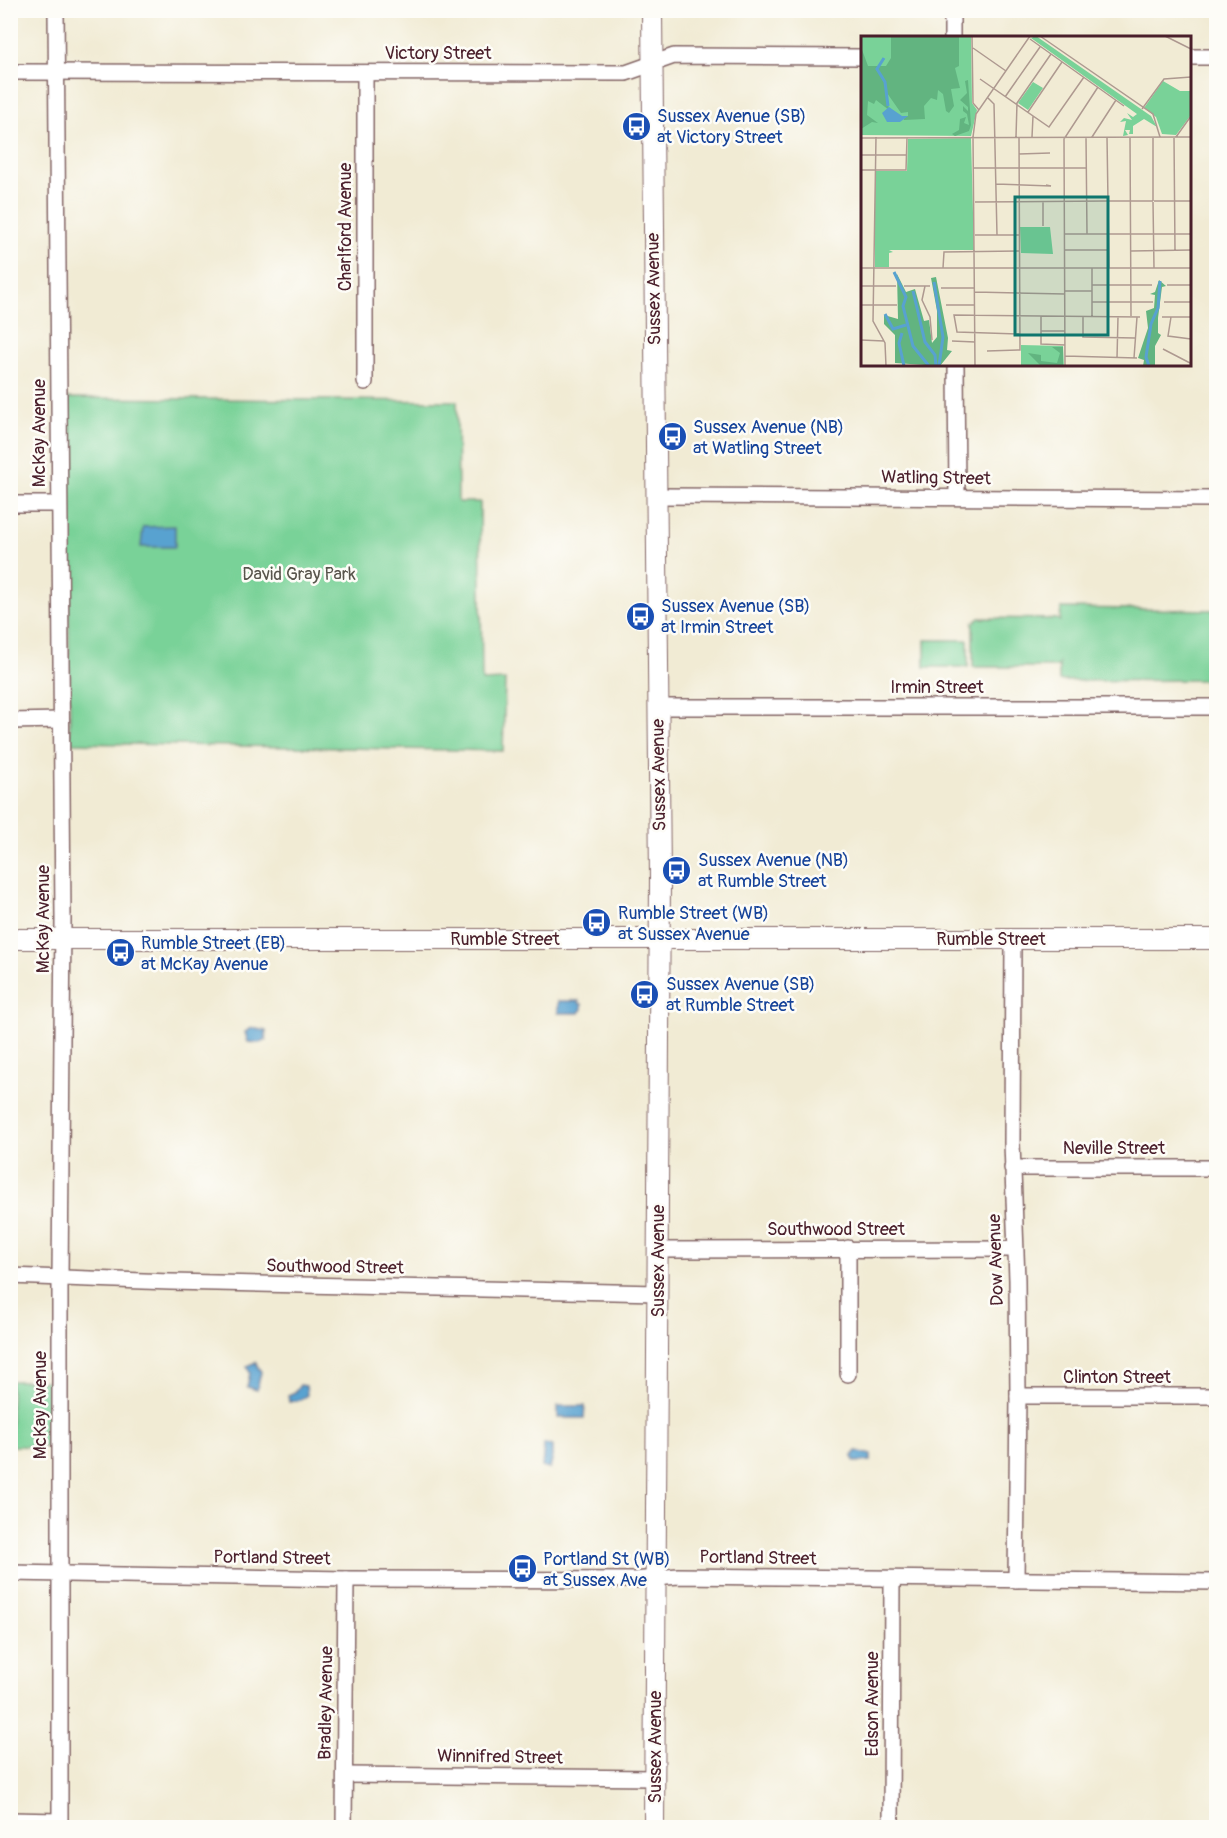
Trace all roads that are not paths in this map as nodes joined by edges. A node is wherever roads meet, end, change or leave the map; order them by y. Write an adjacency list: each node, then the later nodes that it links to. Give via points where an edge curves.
1 (56, 10): 10 (street, McKay Avenue)
2 (652, 10): 8 (street, Sussex Avenue)
3 (952, 10): 4 (street)
4 (952, 36)
5 (861, 57): 8 (street, Victory Street, via 674,56)
6 (1191, 57): 7 (street)
7 (1216, 57)
8 (652, 64): 11 (street, Victory Street, via 626,73); 14 (street, Sussex Avenue)
9 (10, 72): 10 (street, Victory Street)
10 (56, 72): 11 (street, Victory Street); 18 (street, McKay Avenue)
11 (365, 73): 13 (street, Charlford Avenue)
12 (956, 366): 15 (street)
13 (365, 382)
14 (655, 496): 15 (street, Watling Street); 19 (street, Sussex Avenue)
15 (957, 497): 16 (street, Watling Street)
16 (1216, 499)
17 (10, 504): 18 (street)
18 (59, 504): 21 (street, McKay Avenue)
19 (658, 707): 20 (street, Irmin Street); 25 (street, Sussex Avenue)
20 (1216, 707)
21 (61, 720): 22 (street); 24 (street, McKay Avenue)
22 (10, 721)
23 (10, 939): 24 (street, Rumble Street)
24 (63, 939): 25 (street, Rumble Street); 34 (street, McKay Avenue)
25 (660, 939): 26 (street, Rumble Street); 32 (street, Sussex Avenue)
26 (1013, 939): 27 (street, Rumble Street); 28 (street, Dow Avenue)
27 (1216, 939)
28 (1012, 1168): 29 (street, Neville Street); 31 (street, Dow Avenue)
29 (1216, 1168)
30 (848, 1248): 31 (street, Southwood Street); 32 (street, Southwood Street); 36 (street)
31 (1015, 1249): 37 (street, Dow Avenue)
32 (658, 1250): 35 (street, Sussex Avenue)
33 (10, 1276): 34 (street, Southwood Street)
34 (60, 1278): 35 (street, Southwood Street); 40 (street, McKay Avenue)
35 (658, 1293): 41 (street, Sussex Avenue)
36 (848, 1374)
37 (1018, 1396): 38 (street, Clinton Street); 44 (street, Dow Avenue)
38 (1216, 1396)
39 (10, 1573): 40 (street, Portland Street)
40 (60, 1574): 42 (street, Portland Street); 49 (street, McKay Avenue)
41 (656, 1578): 42 (street, Portland Street); 43 (street, Portland Street); 47 (street, Sussex Avenue)
42 (346, 1579): 46 (street, Bradley Avenue)
43 (892, 1580): 44 (street, Portland Street); 52 (street, Edson Avenue)
44 (1016, 1580): 45 (street, Portland Street)
45 (1216, 1582)
46 (345, 1775): 47 (street, Winnifred Street); 50 (street, Bradley Avenue)
47 (655, 1778): 51 (street, Sussex Avenue)
48 (10, 1820): 49 (street)
49 (60, 1824)
50 (345, 1827)
51 (654, 1827)
52 (891, 1827)

